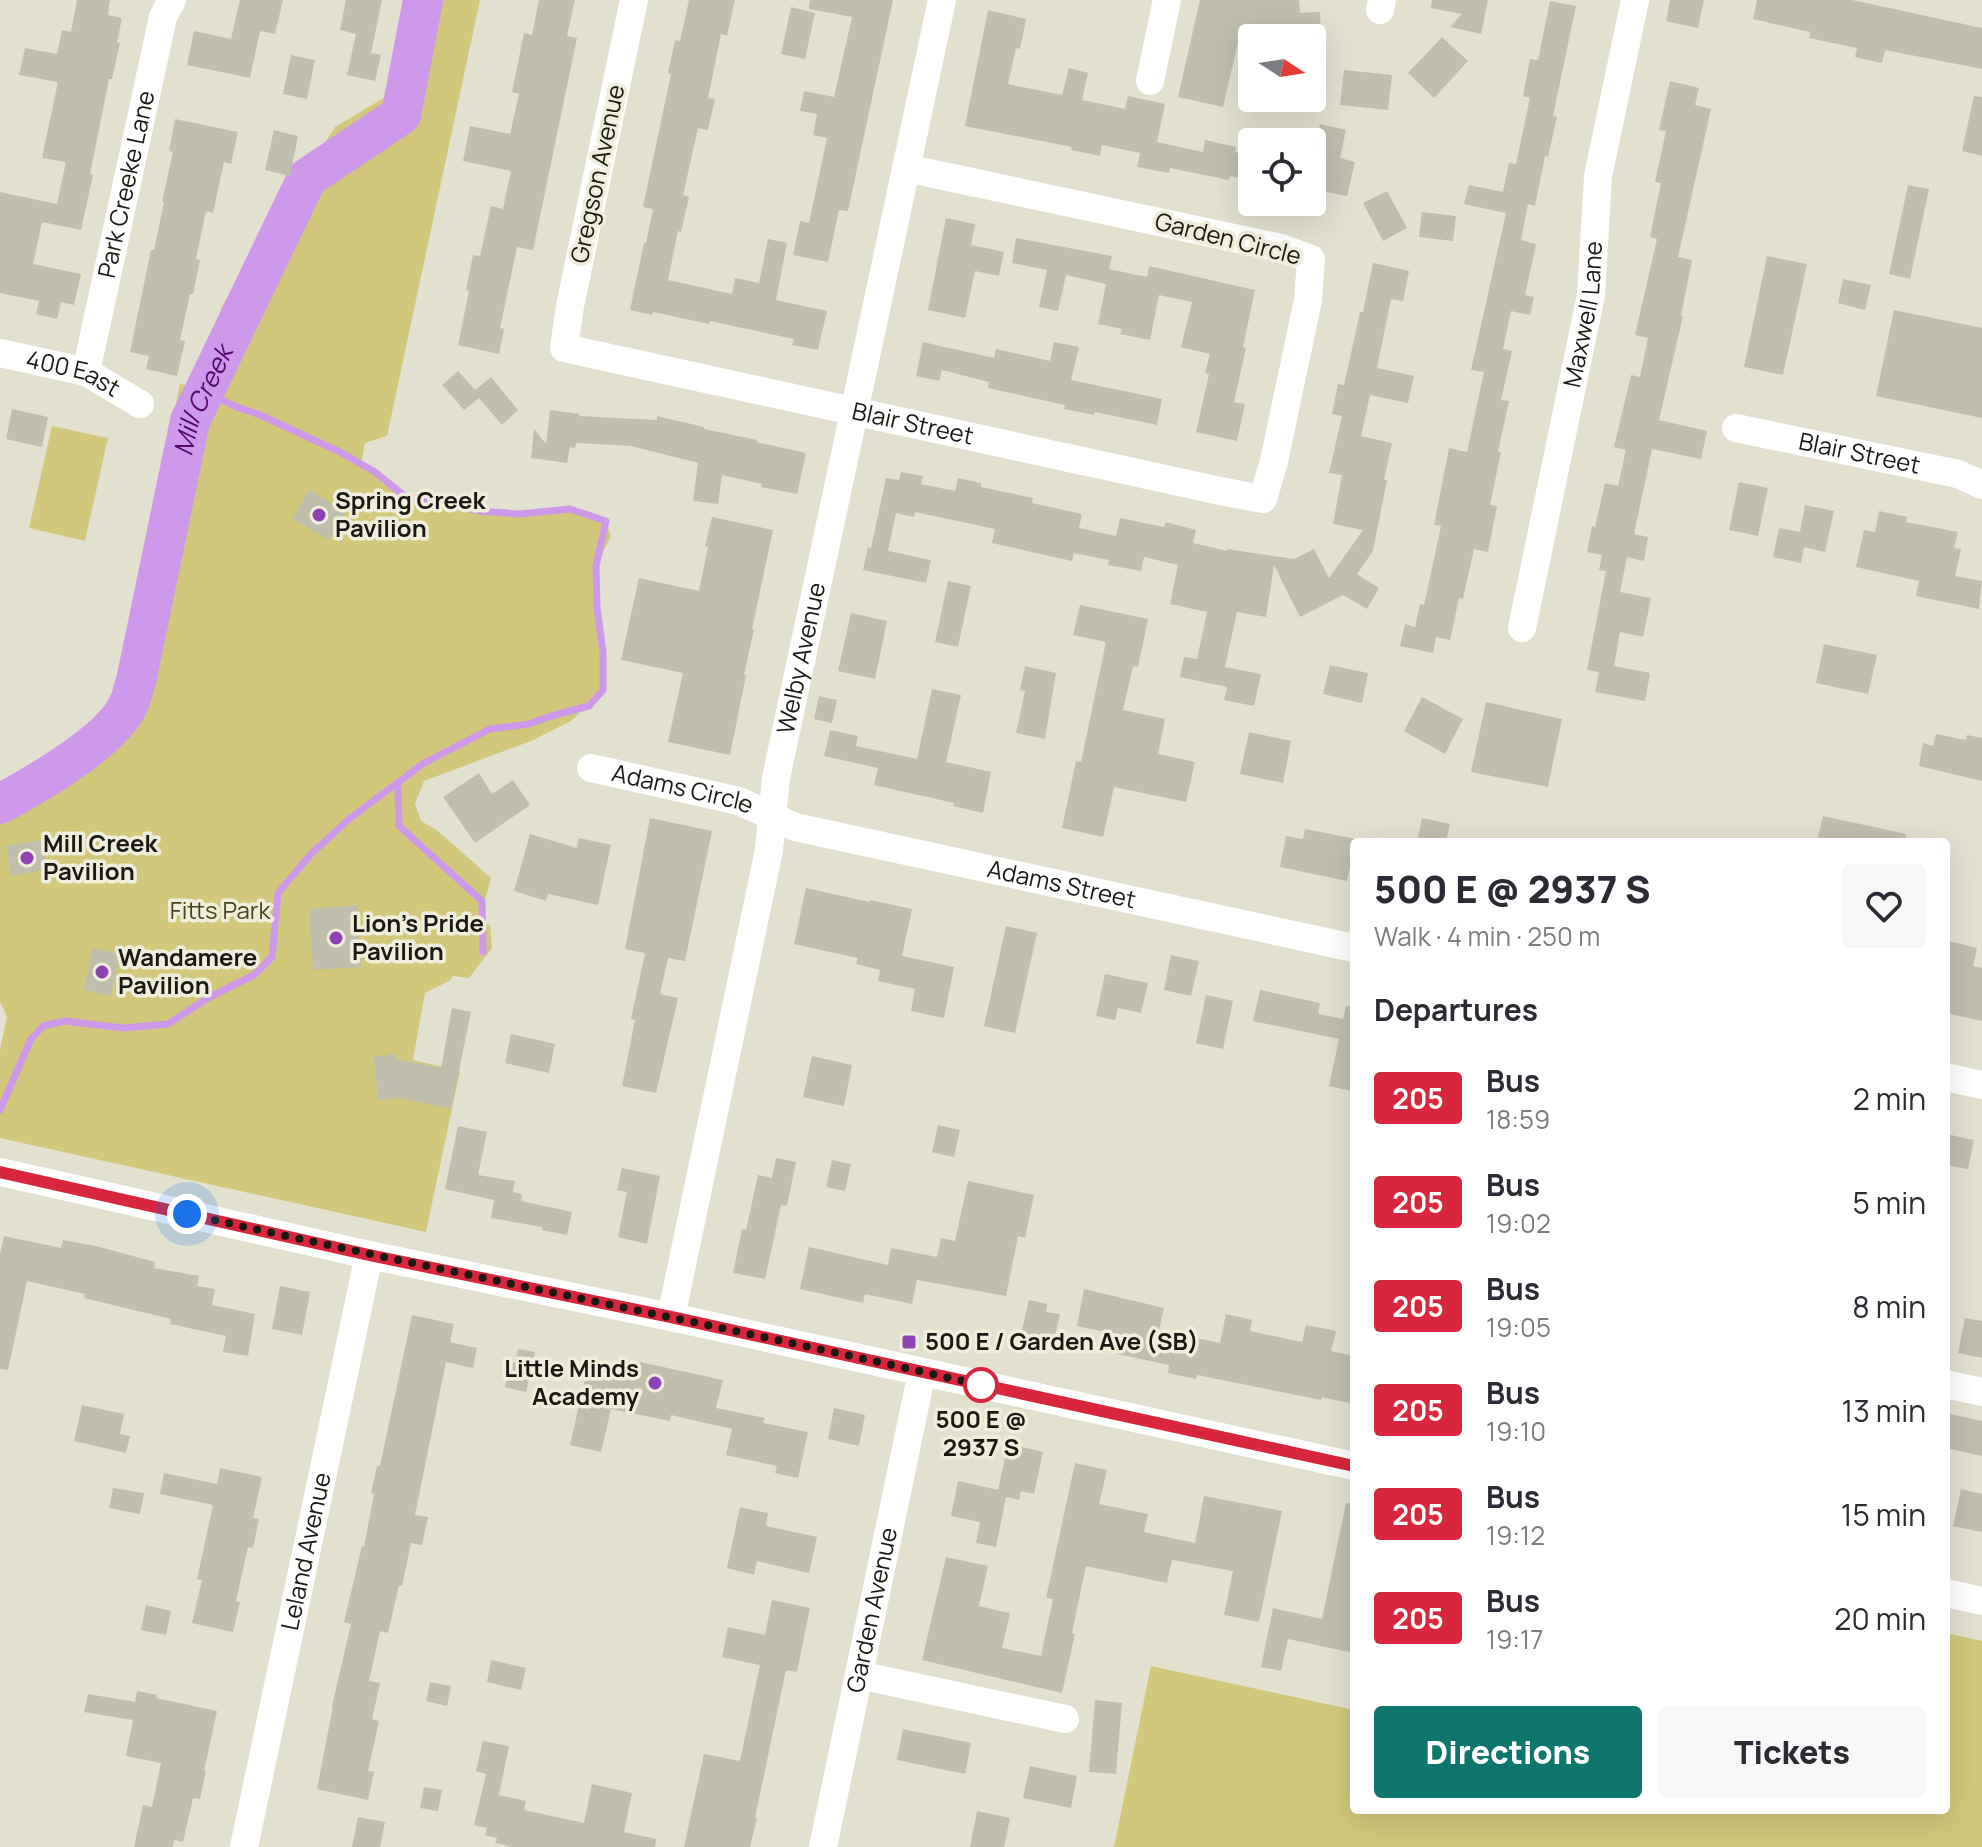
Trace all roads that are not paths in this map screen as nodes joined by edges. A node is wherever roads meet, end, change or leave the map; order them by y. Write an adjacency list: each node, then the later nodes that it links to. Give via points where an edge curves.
1 (172, 0): 10 (street, Park Creeke Lane, via 163,17)
2 (634, 0): 8 (street, Gregson Avenue)
3 (942, 0): 7 (street, Welby Avenue)
4 (1167, 0): 6 (street)
5 (1635, 0): 16 (street, Maxwell Lane, via 1598,176 1591,295)
6 (1150, 81)
7 (906, 168): 12 (street, Welby Avenue); 15 (street, Garden Circle, via 1281,248 1311,259 1308,300)
8 (564, 348): 12 (street, Blair Street)
9 (0, 353): 10 (street, 400 East)
10 (86, 372): 11 (street, 400 East)
11 (140, 404)
12 (854, 411): 15 (street, Blair Street); 18 (street, Welby Avenue)
13 (1736, 428): 14 (street, Blair Street, via 1958,474)
14 (1982, 485)
15 (1263, 499)
16 (1522, 628)
17 (591, 768): 18 (street, Adams Circle, via 739,801)
18 (772, 815): 19 (street, Adams Street, via 795,827); 24 (street, Welby Avenue)
19 (1350, 947)
20 (1950, 1078): 21 (street)
21 (1982, 1085)
22 (0, 1172): 23 (street)
23 (369, 1255): 24 (street); 33 (street, Leland Avenue)
24 (671, 1317): 25 (street)
25 (922, 1372): 28 (street); 31 (street, Garden Avenue)
26 (1950, 1385): 27 (street)
27 (1982, 1392)
28 (1350, 1465)
29 (1950, 1594): 30 (street)
30 (1982, 1601)
31 (859, 1675): 32 (street); 34 (street, Garden Avenue)
32 (1065, 1719)
33 (244, 1847)
34 (823, 1847)

